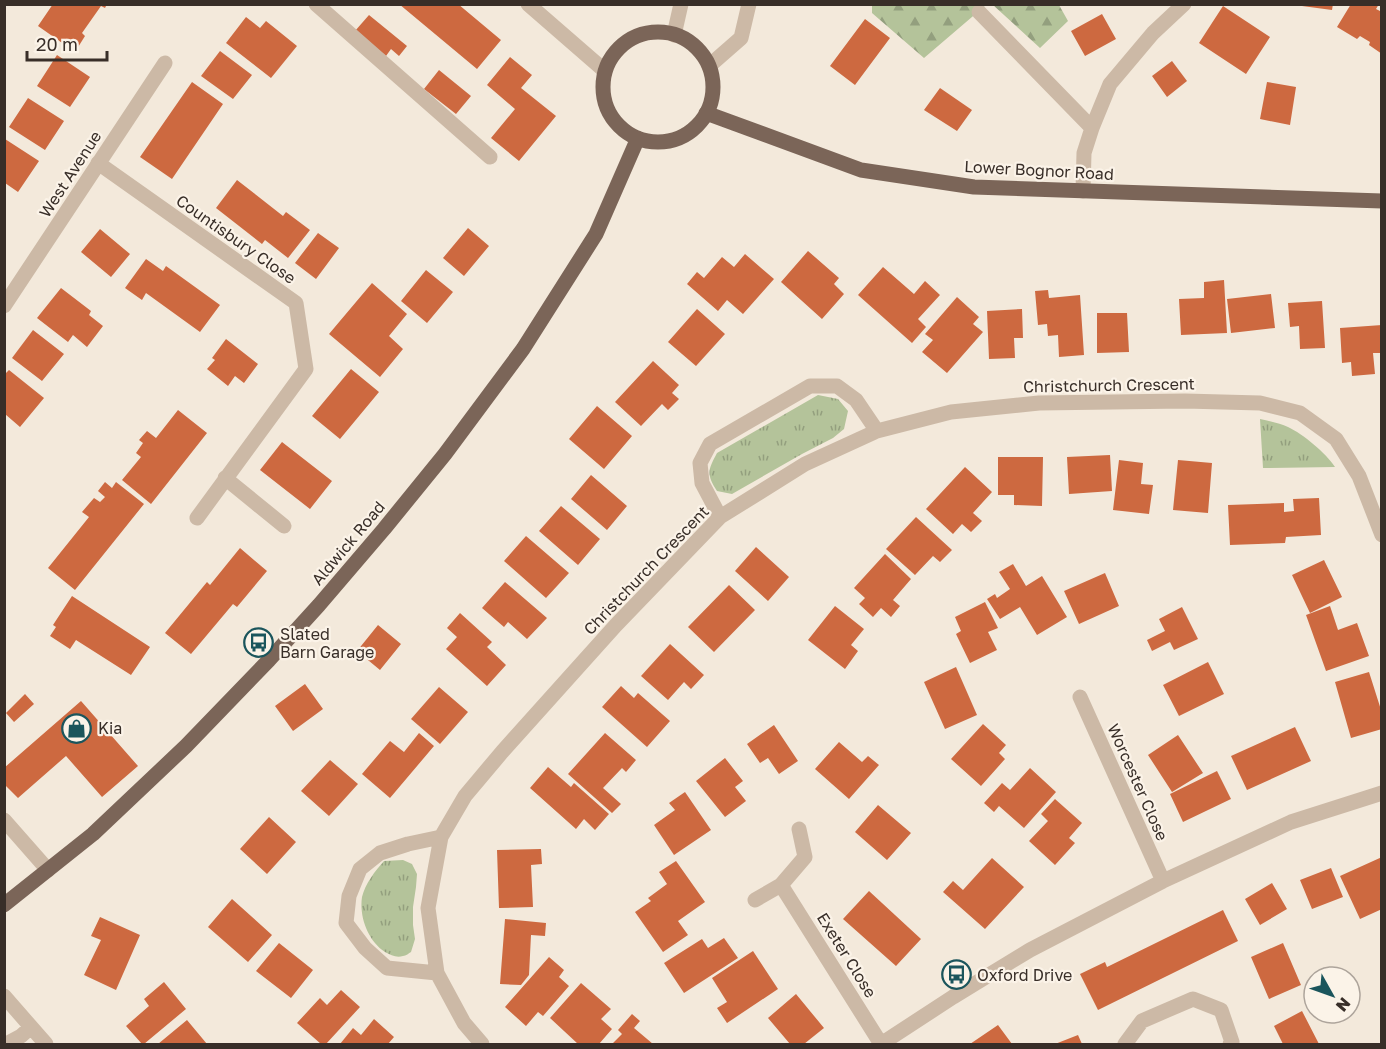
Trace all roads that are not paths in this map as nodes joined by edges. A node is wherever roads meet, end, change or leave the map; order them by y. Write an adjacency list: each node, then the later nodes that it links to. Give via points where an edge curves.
1 (316, 4): 14 (street)
2 (528, 4): 10 (street)
3 (681, 4): 7 (street)
4 (749, 4): 9 (street, via 741,38)
5 (1184, 4): 12 (street, via 1153,33 1110,84)
6 (979, 12): 12 (street)
7 (674, 34): 9 (main road, via 700,52); 10 (main road, via 657,32 632,39 613,56)
8 (165, 63): 15 (street, West Avenue)
9 (709, 66): 11 (main road, via 712,98)
10 (605, 71): 13 (main road, via 605,104 613,119)
11 (706, 113): 13 (main road, via 697,126 669,141); 16 (main road, Lower Bognor Road, via 861,170 974,187)
12 (1092, 128): 16 (street, via 1084,153)
13 (638, 138): 30 (main road, Aldwick Road, via 596,234 523,349 438,462 269,660 186,746 93,834)
14 (490, 157)
15 (98, 163): 18 (street, West Avenue); 20 (street, Countisbury Close, via 296,303 306,369)
16 (1083, 190): 17 (main road, Lower Bognor Road)
17 (1382, 201)
18 (4, 306)
19 (877, 431): 21 (street, Christchurch Crescent, via 805,464); 21 (street, via 856,400 837,386 810,386 710,444 700,463 702,483); 24 (street, Christchurch Crescent, via 951,412 1039,403 1260,403 1300,413 1336,439 1359,476)
20 (225, 478): 22 (street, Countisbury Close); 23 (street)
21 (720, 517): 29 (street, Christchurch Crescent, via 501,752 465,796)
22 (197, 518)
23 (284, 526)
24 (1382, 535)
25 (1080, 697): 31 (street, Worcester Close)
26 (1382, 793): 31 (street, via 1291,822)
27 (4, 820): 30 (street)
28 (799, 829): 32 (street, via 805,857)
29 (441, 837): 35 (street, Christchurch Crescent, via 428,908); 35 (street, via 380,852 360,869 349,896 346,923 387,968)
30 (48, 870): 34 (main road, Aldwick Road)
31 (1163, 881): 41 (street, via 1030,951)
32 (781, 885): 33 (street); 41 (street, Exeter Close)
33 (755, 900)
34 (4, 905)
35 (437, 973): 40 (street, Christchurch Crescent, via 464,1023)
36 (4, 996): 37 (street)
37 (31, 1027): 38 (street); 39 (street)
38 (6, 1044)
39 (46, 1044)
40 (482, 1044)
41 (881, 1044)
42 (1125, 1044): 43 (street, via 1142,1021 1193,999 1221,1010)
43 (1230, 1044)

